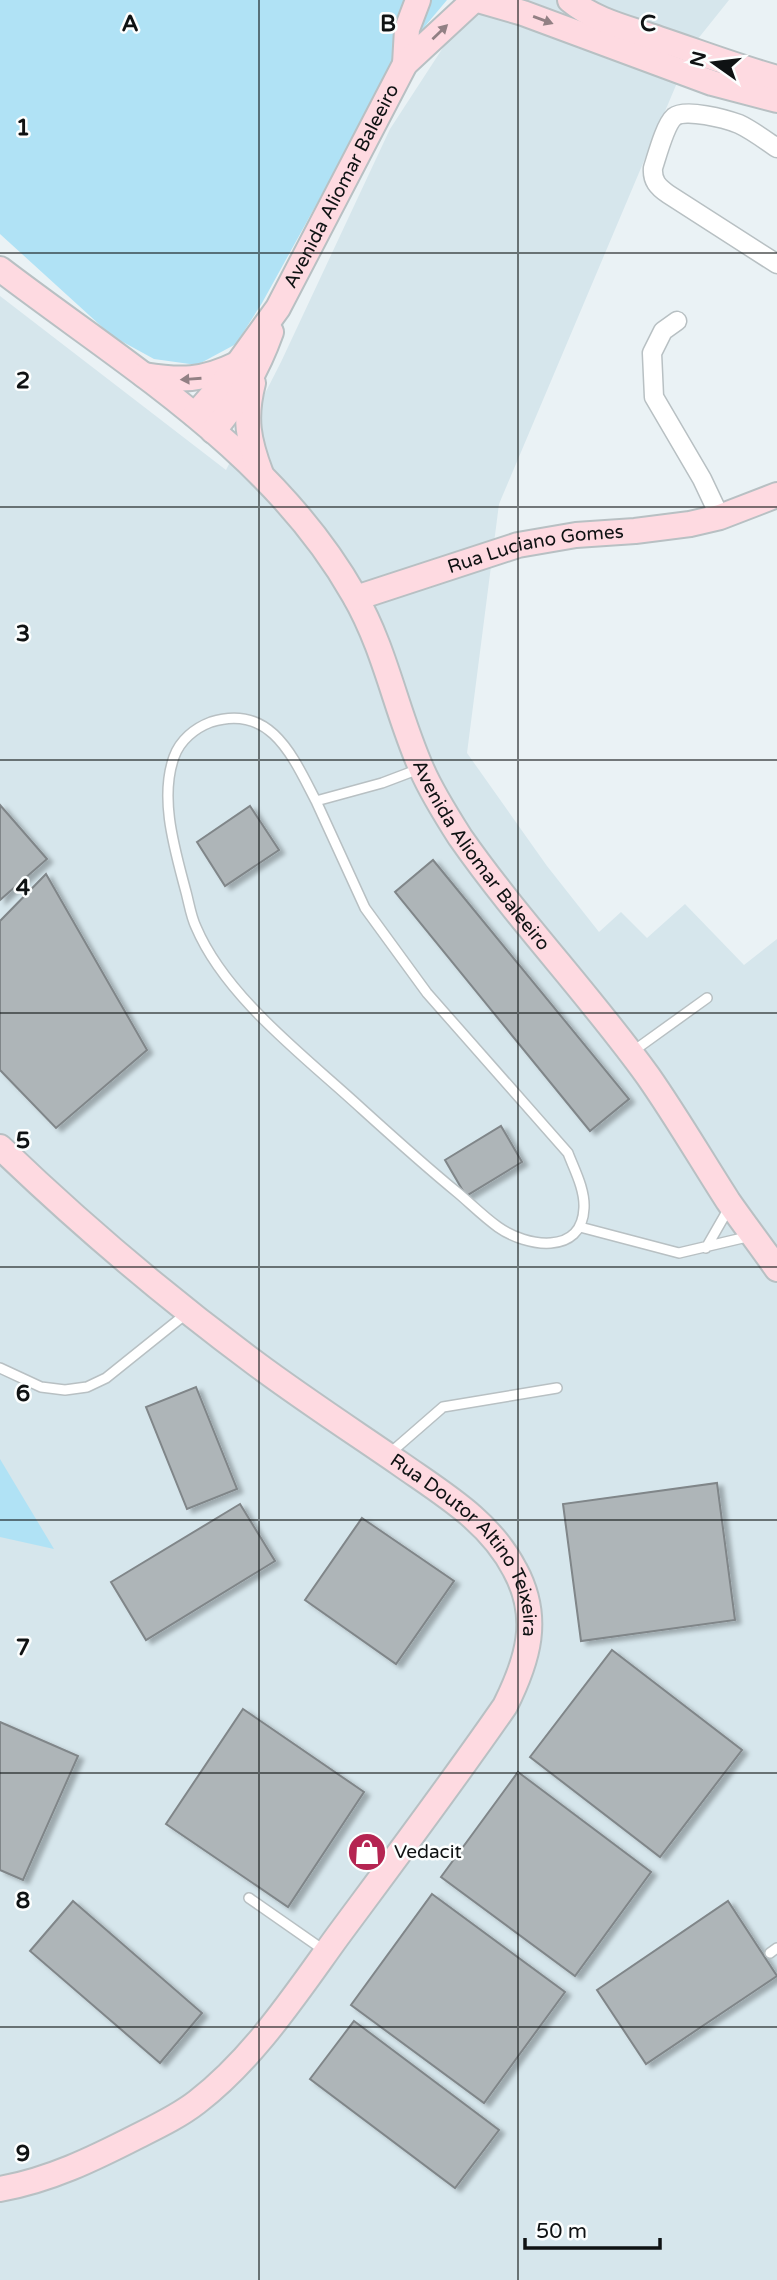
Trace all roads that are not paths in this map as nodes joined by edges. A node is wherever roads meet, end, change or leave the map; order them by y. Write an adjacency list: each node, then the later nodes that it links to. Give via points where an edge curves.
1 (418, 0): 4 (main road, Avenida Aliomar Baleeiro, via 407,29)
2 (476, 0): 4 (main road, Avenida Aliomar Baleeiro, one-way to 2); 6 (main road, one-way to 6, via 712,83)
3 (570, 0): 5 (main road, via 619,26)
4 (405, 64): 11 (main road, Avenida Aliomar Baleeiro)
5 (777, 78)
6 (777, 100)
7 (777, 148): 8 (street, via 738,124 679,113 671,120 652,176 668,194)
8 (777, 264)
9 (0, 269): 12 (main road)
10 (677, 321): 16 (street, via 663,331 652,353 654,397)
11 (246, 368): 12 (main road, one-way to 12, via 194,379); 13 (main road, Avenida Aliomar Baleeiro, via 212,397); 14 (main road, via 247,420)
12 (143, 375): 13 (main road)
13 (204, 423): 14 (main road, Avenida Aliomar Baleeiro)
14 (262, 476): 17 (main road, Avenida Aliomar Baleeiro, via 321,542)
15 (770, 503): 16 (main road, Rua Luciano Gomes)
16 (720, 517): 17 (main road, Rua Luciano Gomes, via 518,545)
17 (356, 598): 18 (main road, Avenida Aliomar Baleeiro, via 385,662)
18 (421, 768): 19 (lane); 21 (main road, Avenida Aliomar Baleeiro, via 461,837)
19 (316, 801): 24 (lane, via 365,908 427,993 568,1153 584,1207); 24 (lane, via 294,758 270,729 251,719 227,717 202,725 174,755 170,818 179,863 195,927 222,975 400,1144 499,1228 526,1240 552,1244 569,1240)
20 (707, 998): 21 (lane)
21 (630, 1053): 23 (main road, Avenida Aliomar Baleeiro)
22 (0, 1147): 28 (main road, Rua Doutor Altino Teixeira, via 127,1264)
23 (731, 1205): 25 (main road, Avenida Aliomar Baleeiro); 26 (lane)
24 (580, 1227): 26 (lane, via 679,1253)
25 (754, 1235): 26 (lane); 27 (main road, Avenida Aliomar Baleeiro)
26 (706, 1248)
27 (777, 1269)
28 (189, 1311): 29 (lane, via 106,1378 87,1387 41,1387); 31 (main road, Rua Doutor Altino Teixeira)
29 (0, 1368)
30 (557, 1388): 31 (lane, via 443,1407)
31 (387, 1455): 33 (main road, Rua Doutor Altino Teixeira, via 464,1509 496,1540 516,1570 528,1602 530,1637 521,1674 505,1706)
32 (249, 1898): 33 (lane)
33 (326, 1952): 34 (main road, Rua Doutor Altino Teixeira, via 252,2050 197,2102 89,2161)
34 (0, 2189)

